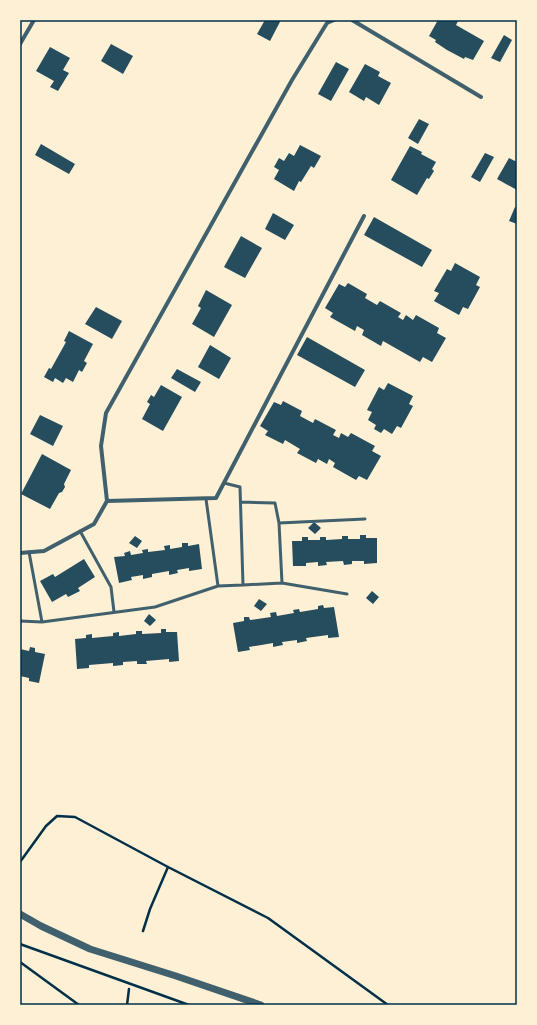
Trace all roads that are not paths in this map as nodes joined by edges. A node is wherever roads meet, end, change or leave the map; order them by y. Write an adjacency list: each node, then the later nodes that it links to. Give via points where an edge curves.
1 (34, 20): 4 (street)
2 (334, 20): 9 (street, via 327,23 292,80 106,413 101,446)
3 (352, 20): 5 (street)
4 (20, 44)
5 (481, 97)
6 (364, 216): 7 (street)
7 (224, 483): 8 (street, via 216,498); 10 (lane, via 240,487)
8 (206, 498): 9 (street); 18 (lane)
9 (107, 501): 13 (street, via 94,524)
10 (241, 502): 12 (lane, via 275,503); 17 (lane)
11 (365, 519): 12 (lane)
12 (278, 523): 16 (lane)
13 (80, 531): 14 (street, via 44,551); 20 (lane, via 111,587)
14 (29, 552): 15 (street); 22 (lane)
15 (20, 553)
16 (282, 583): 17 (lane); 19 (lane)
17 (243, 585): 18 (lane)
18 (218, 586): 20 (lane, via 155,606)
19 (347, 594)
20 (114, 612): 22 (lane)
21 (20, 621): 22 (lane)
22 (42, 622)
23 (20, 914): 24 (street, via 90,948)
24 (261, 1005)

